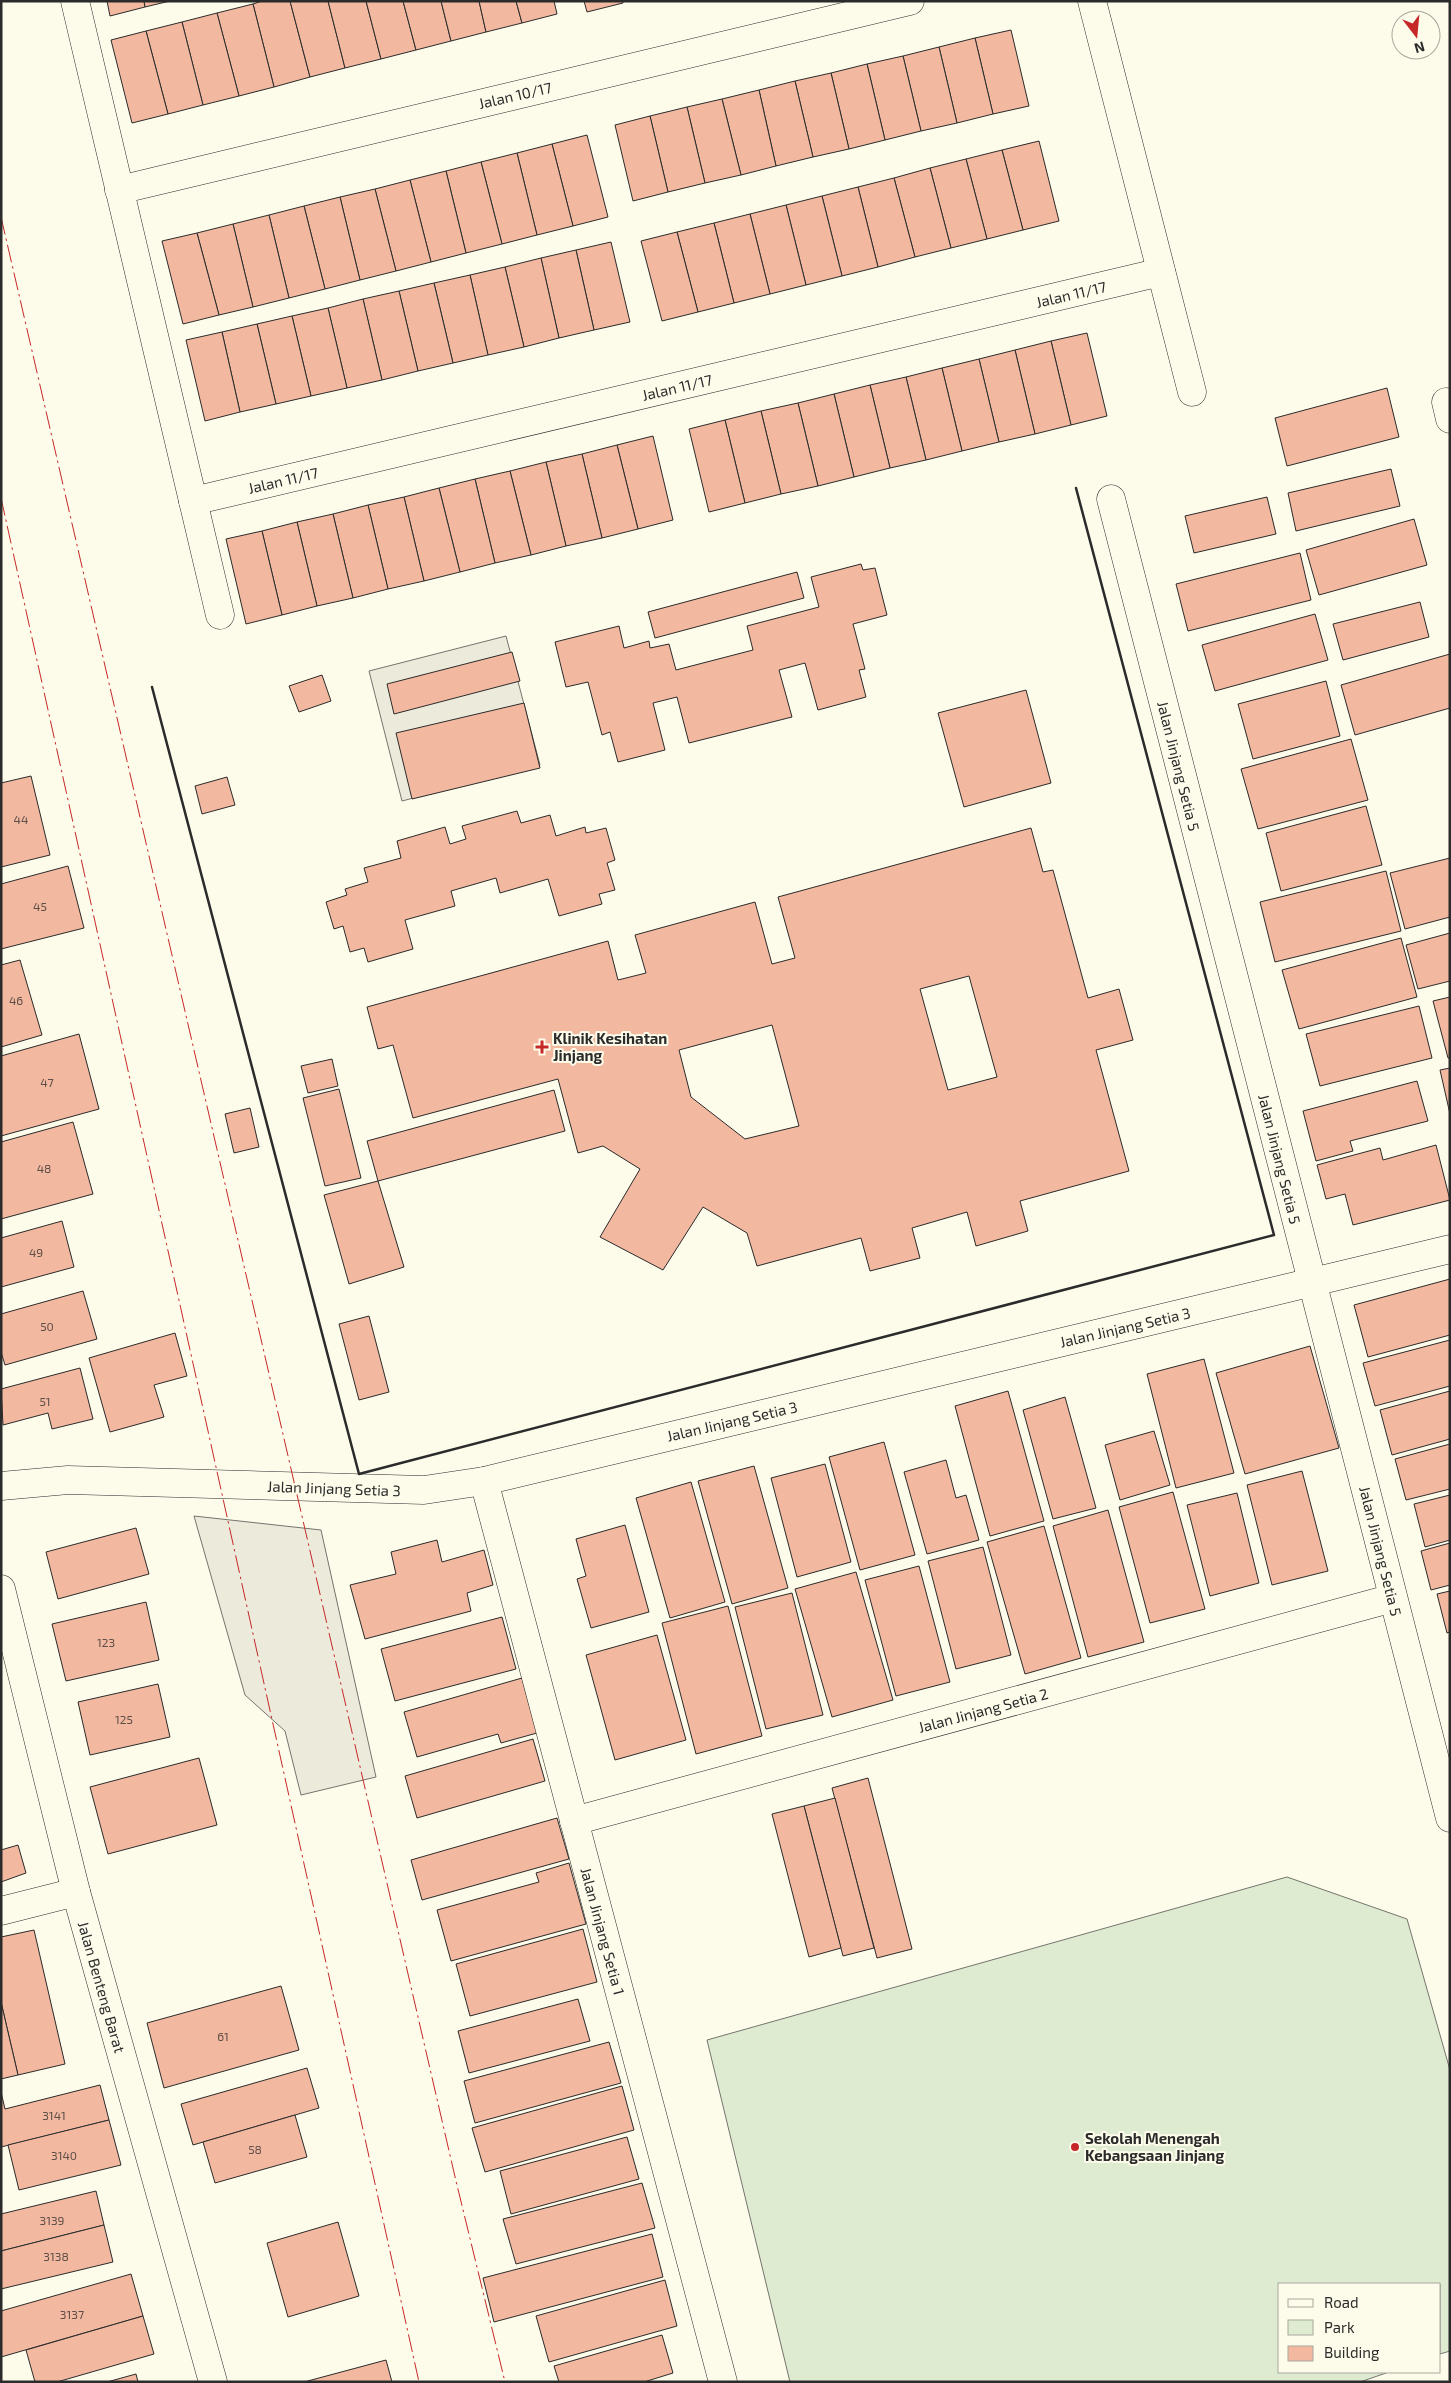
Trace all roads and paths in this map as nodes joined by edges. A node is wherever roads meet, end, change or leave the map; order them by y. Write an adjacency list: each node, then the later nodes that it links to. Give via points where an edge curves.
1 (75, 1): 4 (street)
2 (910, 1): 4 (street, Jalan 10/17)
3 (1092, 1): 5 (street)
4 (119, 190): 8 (street)
5 (1161, 272): 6 (street); 8 (street, Jalan 11/17)
6 (1192, 392)
7 (1110, 499): 11 (street, Jalan Jinjang Setia 5)
8 (193, 501): 9 (street)
9 (220, 615)
10 (1450, 1250): 11 (street, Jalan Jinjang Setia 3)
11 (1312, 1282): 12 (street, Jalan Jinjang Setia 3); 15 (street, Jalan Jinjang Setia 5)
12 (484, 1481): 13 (street, Jalan Jinjang Setia 3, via 424,1490 68,1480); 17 (street, Jalan Jinjang Setia 1)
13 (1, 1486)
14 (1, 1589): 18 (street, Jalan Benteng Barat)
15 (1393, 1598): 16 (street, Jalan Jinjang Setia 5); 17 (street, Jalan Jinjang Setia 2)
16 (1450, 1818)
17 (574, 1821): 21 (street, Jalan Jinjang Setia 1)
18 (76, 1892): 19 (street); 20 (street, Jalan Benteng Barat)
19 (1, 1911)
20 (213, 2382)
21 (723, 2382)

